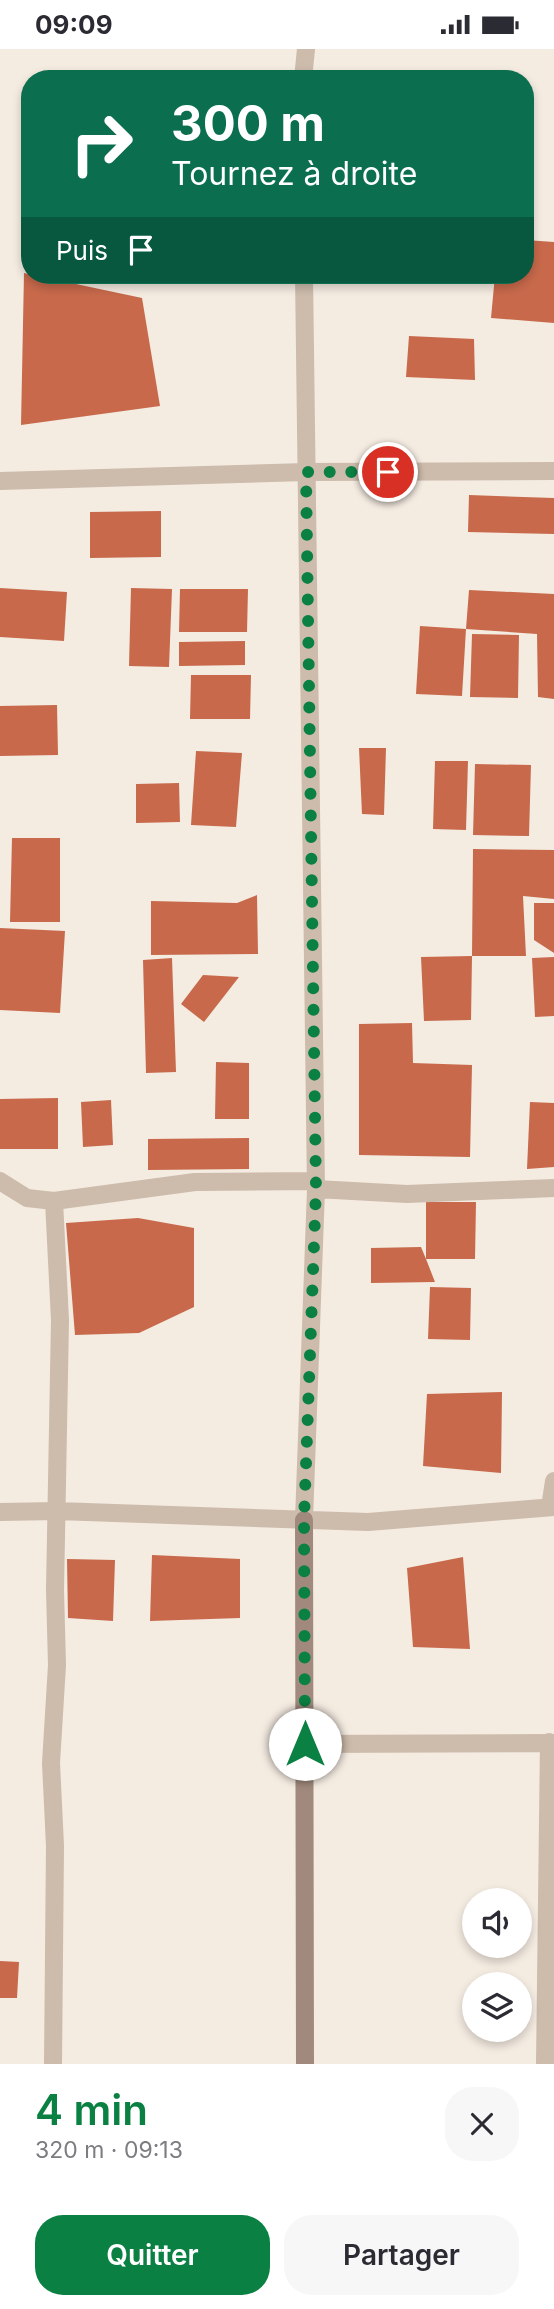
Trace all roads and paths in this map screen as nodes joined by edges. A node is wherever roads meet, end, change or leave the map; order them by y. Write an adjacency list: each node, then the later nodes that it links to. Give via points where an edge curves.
1 (306, 49): 2 (street)
2 (304, 70)
3 (304, 284): 5 (street)
4 (554, 471): 5 (street)
5 (306, 472): 6 (street); 8 (street)
6 (0, 481)
7 (0, 1181): 10 (street, via 27,1198)
8 (316, 1185): 9 (street, via 407,1194); 10 (street, via 195,1182); 15 (street)
9 (554, 1188)
10 (54, 1201): 13 (street, via 60,1319)
11 (554, 1481): 12 (street)
12 (552, 1507): 15 (street, via 368,1522)
13 (58, 1511): 14 (street); 15 (street); 18 (street, via 51,1763 55,1846)
14 (0, 1512)
15 (304, 1520): 17 (street)
16 (551, 1742): 17 (street); 20 (street)
17 (305, 1744): 19 (street)
18 (52, 2064)
19 (305, 2064)
20 (545, 2064)

